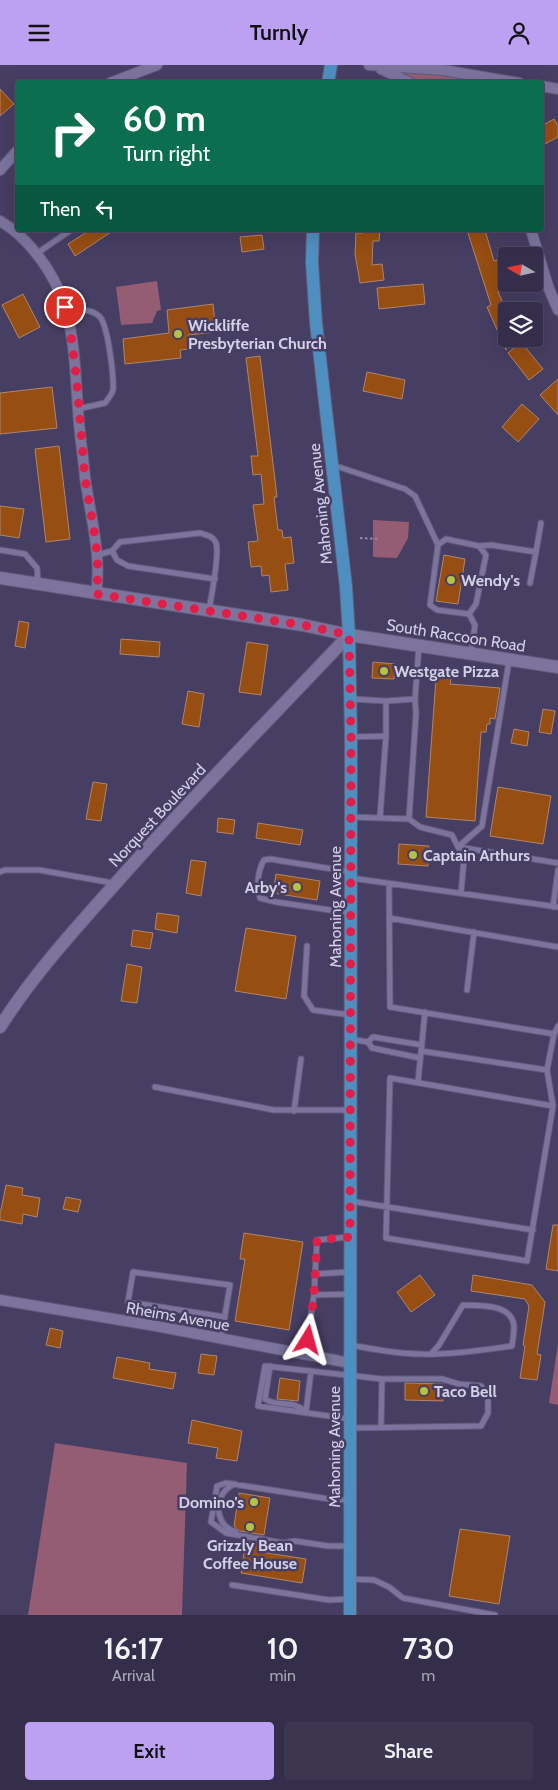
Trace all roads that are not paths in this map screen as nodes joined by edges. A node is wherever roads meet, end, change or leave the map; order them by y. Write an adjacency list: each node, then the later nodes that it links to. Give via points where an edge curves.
1 (157, 65): 4 (street)
2 (331, 65): 5 (main road)
3 (373, 66): 6 (street); 7 (street, via 443,70)
4 (118, 80)
5 (328, 80)
6 (404, 80)
7 (501, 80)
8 (544, 87): 9 (street)
9 (558, 89)
10 (15, 153): 11 (street)
11 (0, 170)
12 (0, 221): 16 (street, via 21,237)
13 (67, 232): 16 (lane)
14 (313, 232): 20 (main road, Mahoning Avenue, via 316,323)
15 (532, 232): 17 (street)
16 (35, 254): 18 (street, via 60,293)
17 (558, 310)
18 (66, 313): 19 (street); 19 (lane, via 78,310 100,317 112,362 113,391 105,403)
19 (78, 409): 27 (street)
20 (332, 465): 22 (lane, via 405,489 415,496); 35 (main road, Mahoning Avenue)
21 (541, 523): 26 (lane)
22 (438, 545): 23 (lane, via 446,539); 34 (lane, via 430,605 437,610)
23 (479, 546): 26 (lane); 34 (lane, via 486,555 476,604)
24 (0, 550): 31 (lane, via 25,554 37,568)
25 (112, 551): 27 (lane); 29 (lane, via 117,560 128,566); 29 (lane, via 120,542 200,533 212,537 217,545)
26 (536, 552): 30 (lane)
27 (96, 555): 32 (street, via 99,576)
28 (0, 578): 31 (street, South Raccoon Road)
29 (215, 579): 33 (lane)
30 (530, 583)
31 (38, 584): 32 (street, South Raccoon Road)
32 (96, 594): 33 (street, South Raccoon Road)
33 (208, 611): 35 (street, South Raccoon Road)
34 (469, 614): 37 (lane, via 475,625)
35 (349, 635): 36 (street, South Raccoon Road); 40 (main road, Mahoning Avenue); 53 (street, Norquest Boulevard)
36 (419, 645): 37 (street, South Raccoon Road); 41 (lane)
37 (471, 653): 38 (street, South Raccoon Road)
38 (509, 659): 39 (street, South Raccoon Road); 48 (lane, via 482,826)
39 (558, 667)
40 (351, 699): 42 (lane); 44 (main road, Mahoning Avenue)
41 (415, 699): 42 (lane); 47 (lane)
42 (386, 701): 43 (lane)
43 (386, 736): 44 (lane); 46 (lane)
44 (351, 737): 45 (main road, Mahoning Avenue)
45 (351, 817): 46 (lane); 52 (main road, Mahoning Avenue)
46 (380, 817): 47 (lane)
47 (409, 819): 48 (lane, via 420,827 452,835)
48 (458, 847): 49 (lane); 55 (lane, via 464,859)
49 (558, 863)
50 (558, 870): 56 (lane)
51 (0, 872): 53 (lane, via 39,870)
52 (351, 875): 54 (lane); 57 (main road, Mahoning Avenue); 57 (lane, via 264,860 257,891 260,898 276,902)
53 (116, 883): 66 (street, Norquest Boulevard, via 32,982)
54 (389, 883): 55 (lane); 58 (lane)
55 (461, 893): 56 (lane)
56 (556, 907)
57 (351, 913): 64 (main road, Mahoning Avenue)
58 (389, 918): 59 (lane); 63 (lane, via 390,1007)
59 (474, 933): 61 (lane); 62 (lane)
60 (307, 946): 64 (lane, via 304,996 313,1010)
61 (558, 947)
62 (467, 990)
63 (425, 1012): 67 (lane); 70 (lane)
64 (351, 1015): 68 (main road, Mahoning Avenue)
65 (558, 1026): 67 (lane)
66 (0, 1027)
67 (554, 1034): 74 (lane)
68 (351, 1039): 69 (lane); 78 (main road, Mahoning Avenue)
69 (368, 1042): 70 (lane, via 373,1037); 72 (lane, via 372,1048)
70 (422, 1045): 71 (lane)
71 (421, 1051): 72 (lane); 74 (lane)
72 (420, 1058): 75 (lane)
73 (301, 1059): 79 (lane)
74 (548, 1070): 77 (lane)
75 (418, 1082): 77 (lane); 81 (lane, via 390,1078)
76 (155, 1087): 79 (lane)
77 (553, 1106): 82 (lane)
78 (351, 1110): 79 (lane); 80 (main road, Mahoning Avenue)
79 (294, 1111)
80 (350, 1201): 81 (lane); 83 (main road, Mahoning Avenue)
81 (386, 1207): 82 (lane); 82 (lane, via 386,1238 527,1261)
82 (533, 1229)
83 (350, 1237): 84 (main road, Mahoning Avenue); 85 (lane, via 317,1240)
84 (350, 1272): 85 (lane); 86 (main road, Mahoning Avenue)
85 (315, 1274): 87 (lane)
86 (350, 1294): 87 (lane); 91 (main road, Mahoning Avenue)
87 (314, 1295): 93 (lane)
88 (0, 1300): 90 (street, Rheims Avenue)
89 (225, 1317): 89 (lane, via 230,1285 133,1272 128,1302); 90 (lane)
90 (221, 1339): 93 (street, Rheims Avenue)
91 (350, 1345): 92 (lane, via 380,1351); 95 (main road, Mahoning Avenue)
92 (430, 1354): 92 (lane, via 512,1346 514,1324 509,1314 498,1308 463,1305)
93 (305, 1355): 95 (street, Rheims Avenue)
94 (270, 1366): 96 (lane); 98 (lane, via 265,1399 298,1405); 98 (lane, via 265,1365 258,1406)
95 (350, 1369): 96 (lane); 97 (lane); 99 (main road, Mahoning Avenue)
96 (311, 1371): 98 (lane)
97 (382, 1379): 100 (lane); 100 (lane, via 442,1379 481,1386 488,1394 488,1413 481,1426)
98 (306, 1412): 99 (lane)
99 (350, 1423): 100 (lane); 102 (main road, Mahoning Avenue)
100 (381, 1427)
101 (235, 1484): 102 (lane); 103 (lane, via 223,1491 220,1497 219,1517 225,1527 236,1532); 103 (lane, via 217,1486 211,1522 226,1533 283,1543)
102 (350, 1500): 104 (main road, Mahoning Avenue)
103 (295, 1541): 104 (lane)
104 (350, 1546): 105 (main road, Mahoning Avenue)
105 (350, 1579): 107 (main road, Mahoning Avenue); 109 (lane, via 374,1580 402,1598)
106 (232, 1585): 107 (lane, via 329,1600)
107 (350, 1599): 108 (main road, Mahoning Avenue)
108 (350, 1615)
109 (495, 1615)

